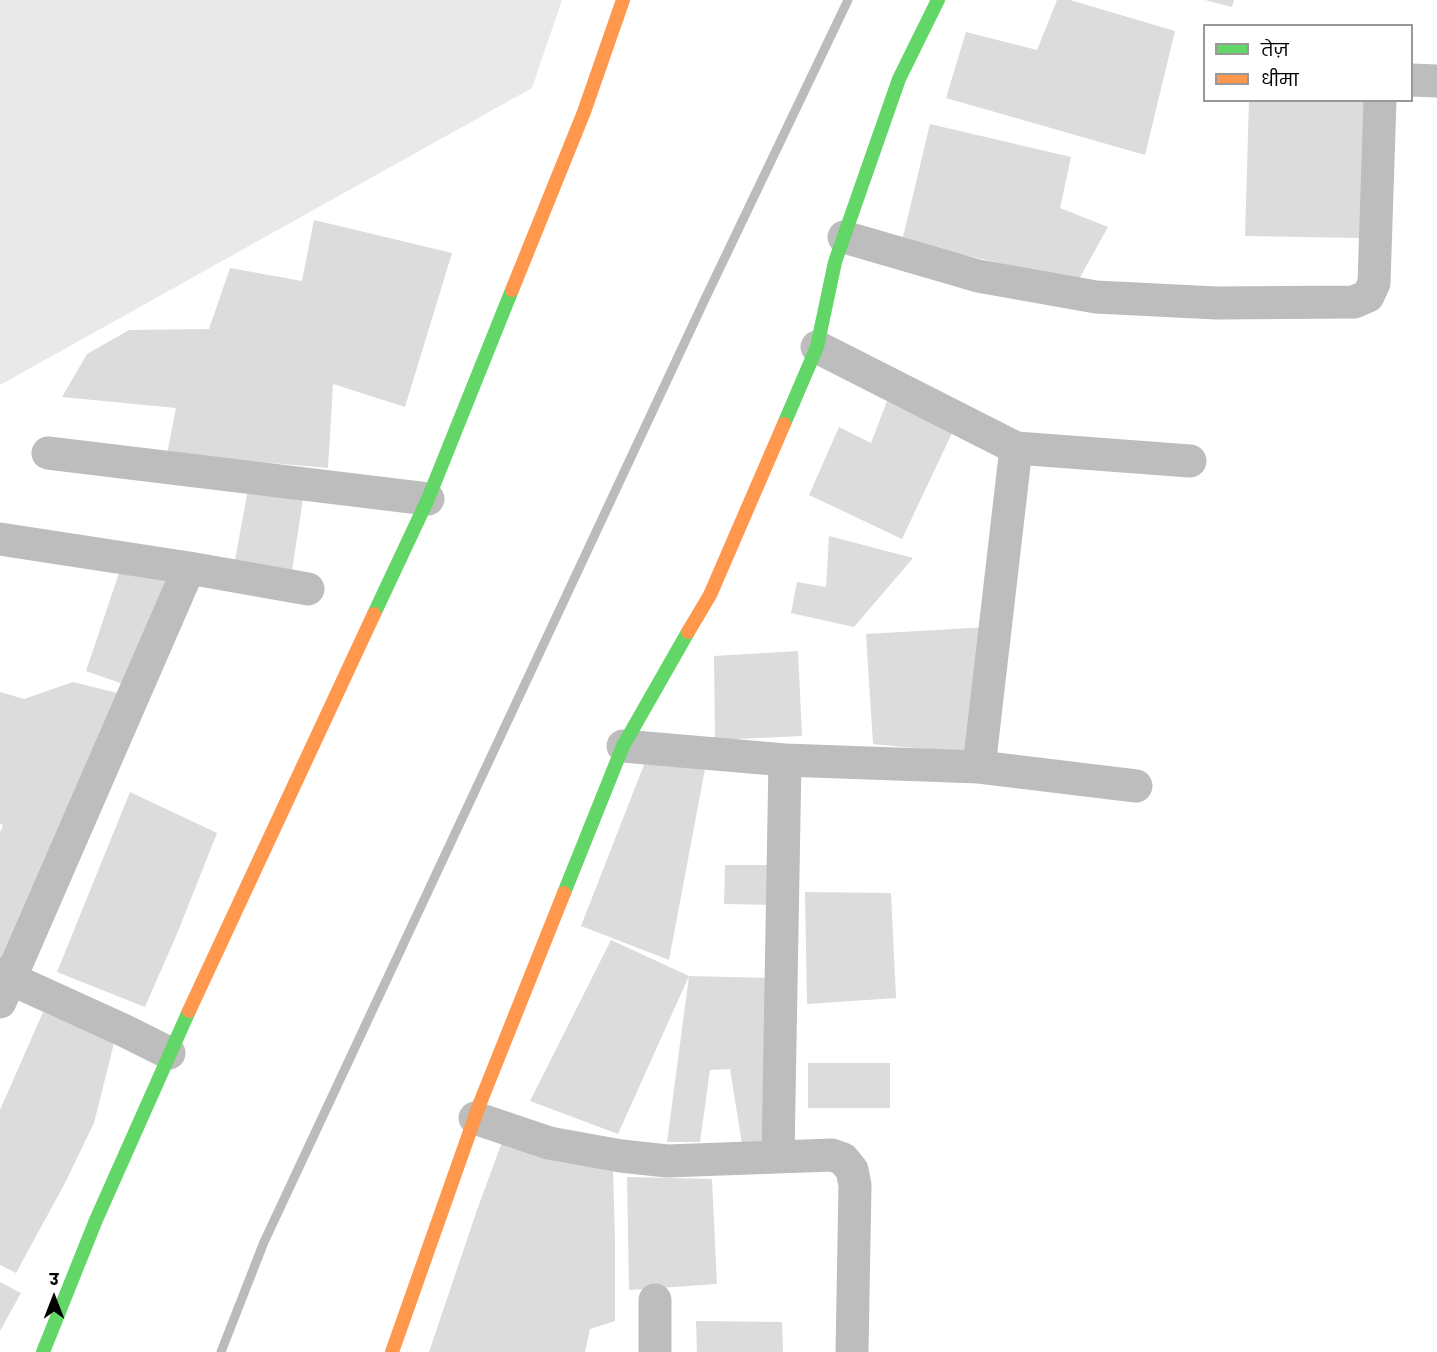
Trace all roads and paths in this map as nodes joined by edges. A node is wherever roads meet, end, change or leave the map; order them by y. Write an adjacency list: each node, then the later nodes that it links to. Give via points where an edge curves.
1 (623, 0): 11 (street, via 584,112)
2 (938, 0): 6 (street, via 899,79)
3 (1413, 80): 4 (street)
4 (1437, 81)
5 (1380, 102): 6 (street, via 1374,283 1368,296 1354,302 1216,303 1096,297 978,276)
6 (844, 237): 7 (street)
7 (817, 347): 8 (street); 15 (street, via 710,595)
8 (1016, 448): 10 (street); 17 (street)
9 (48, 453): 11 (street)
10 (1190, 461)
11 (428, 500): 20 (street)
12 (0, 538): 13 (street)
13 (189, 568): 14 (street); 19 (street)
14 (308, 590)
15 (623, 746): 16 (street); 21 (street)
16 (785, 760): 17 (street); 22 (street)
17 (979, 767): 18 (street)
18 (1136, 786)
19 (4, 984): 20 (street, via 123,1030)
20 (169, 1053): 24 (street)
21 (475, 1118): 22 (street, via 549,1143 621,1156 667,1161); 25 (street)
22 (778, 1156): 27 (street, via 832,1155 843,1159 852,1170)
23 (655, 1300): 26 (street)
24 (43, 1352)
25 (392, 1352)
26 (655, 1352)
27 (852, 1352)

